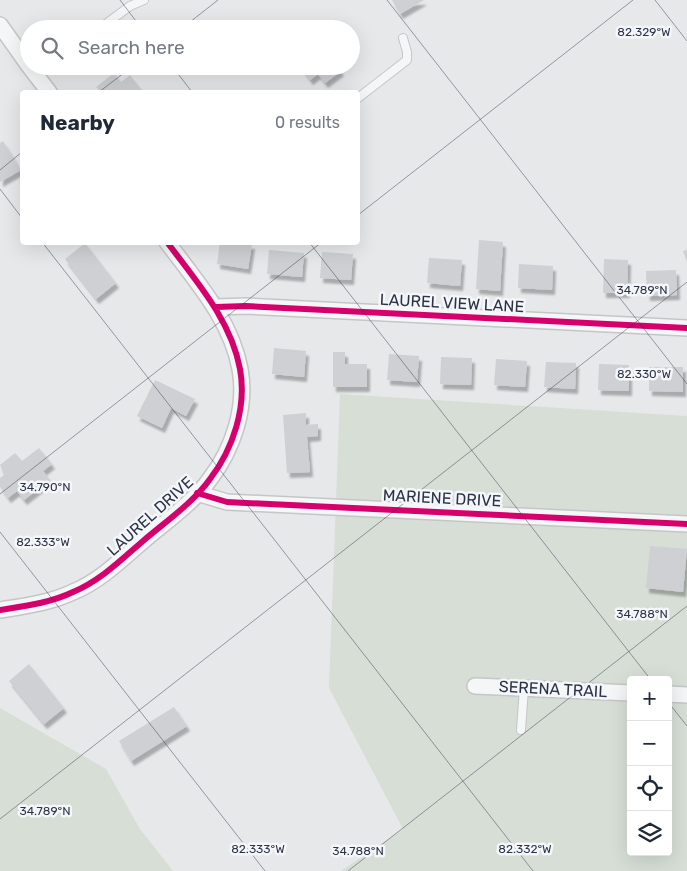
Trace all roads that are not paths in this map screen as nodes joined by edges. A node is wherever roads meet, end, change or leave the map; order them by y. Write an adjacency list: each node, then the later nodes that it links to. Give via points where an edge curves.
1 (144, 0): 2 (lane)
2 (111, 20)
3 (0, 25): 5 (street)
4 (403, 38): 8 (lane, via 407,60)
5 (20, 53)
6 (36, 75): 7 (street)
7 (47, 90)
8 (360, 96)
9 (169, 245): 10 (street, LAUREL DRIVE)
10 (216, 307): 11 (street, LAUREL VIEW LANE); 12 (street, LAUREL DRIVE, via 236,352 240,370 240,406 224,458)
11 (687, 328)
12 (197, 493): 13 (street, MARIENE DRIVE, via 227,502); 14 (street, LAUREL DRIVE, via 93,582 55,599)
13 (687, 524)
14 (0, 610)
15 (475, 686): 16 (street, SERENA TRAIL)
16 (524, 688): 17 (street, SERENA TRAIL); 20 (lane)
17 (627, 693)
18 (672, 694): 19 (street)
19 (687, 695)
20 (521, 730)

